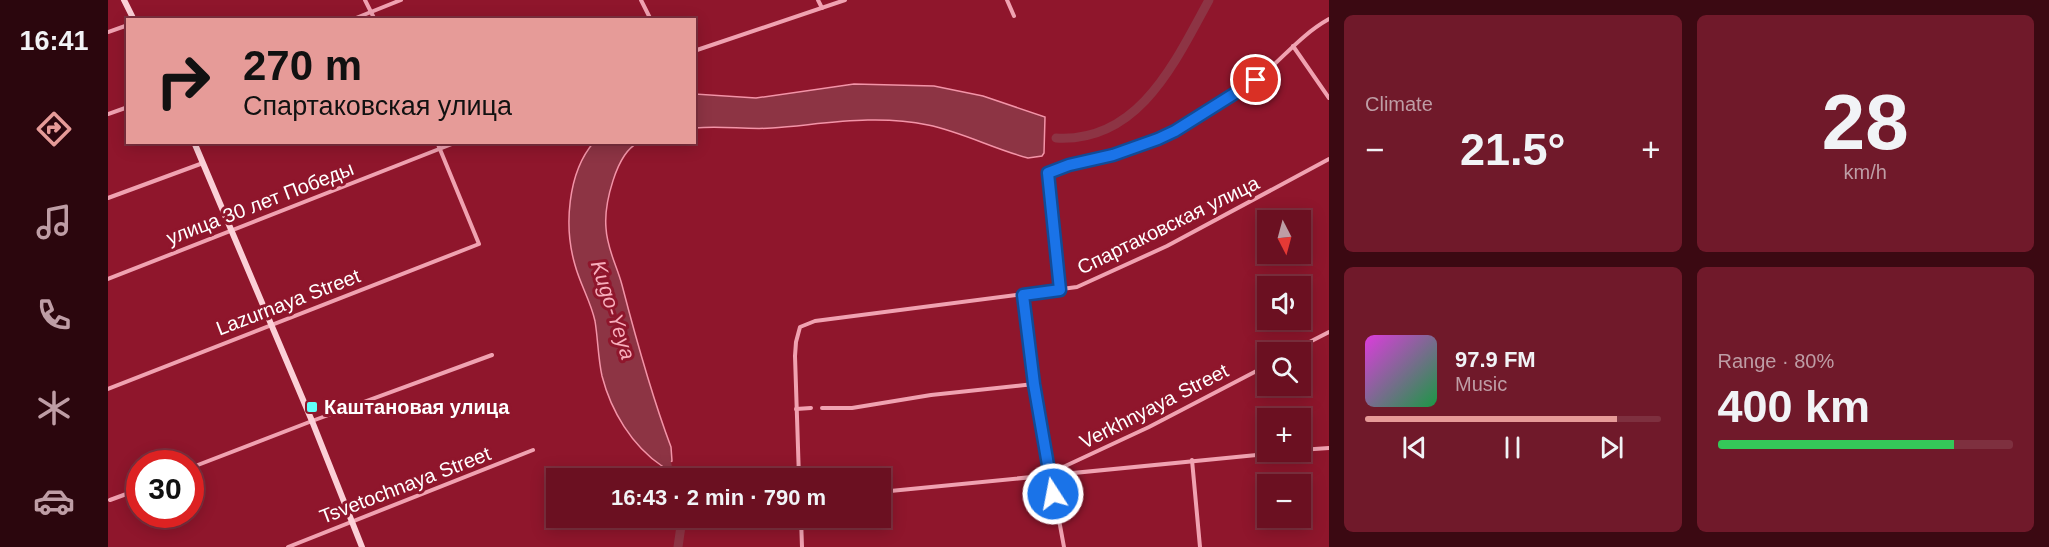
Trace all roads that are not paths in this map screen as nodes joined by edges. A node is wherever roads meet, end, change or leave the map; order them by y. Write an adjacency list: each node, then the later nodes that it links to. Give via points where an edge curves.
1 (124, 0): 11 (street)
2 (365, 0): 9 (street)
3 (400, 0): 9 (street)
4 (641, 0): 14 (street)
5 (818, 0): 8 (street)
6 (845, 0): 8 (street)
7 (1007, 0): 10 (street)
8 (822, 8): 19 (street)
9 (371, 12): 12 (street); 13 (street)
10 (1014, 16)
11 (133, 18)
12 (356, 18)
13 (374, 18)
14 (650, 18)
15 (1329, 19): 18 (street)
16 (126, 26): 17 (street)
17 (108, 32)
18 (1293, 46): 20 (street); 32 (street, via 1256,80 1175,131 1113,155 1048,173)
19 (696, 50)
20 (1329, 98)
21 (126, 108): 22 (street)
22 (108, 114)
23 (195, 144): 28 (street)
24 (438, 144): 26 (street)
25 (452, 144): 26 (street, улица 30 лет Победы)
26 (441, 149): 30 (street, улица 30 лет Победы); 34 (street, Lazurnaya Street, via 479,244)
27 (1329, 159): 32 (street, Спартаковская улица, via 1167,246 1103,277)
28 (204, 163): 29 (street); 30 (street)
29 (108, 198)
30 (231, 229): 31 (street, улица 30 лет Победы); 34 (street)
31 (108, 279)
32 (1060, 290): 33 (street, Спартаковская улица)
33 (1023, 295): 39 (street); 43 (street, Спартаковская улица, via 815,321 800,327 795,349)
34 (271, 324): 40 (street, Lazurnaya Street); 44 (street)
35 (1329, 332): 36 (street)
36 (1310, 342)
37 (492, 355): 44 (street)
38 (1257, 371): 52 (street, Verkhnyaya Street, via 1061,468)
39 (1034, 384): 42 (street, via 852,408); 53 (street)
40 (108, 389)
41 (812, 408): 43 (street)
42 (822, 408)
43 (796, 409): 51 (street)
44 (312, 421): 50 (street); 57 (street)
45 (1329, 448): 46 (street)
46 (1311, 449)
47 (534, 450): 57 (street, Tsvetochnaya Street)
48 (1257, 455): 49 (street)
49 (1192, 460): 52 (street); 63 (street)
50 (204, 463)
51 (799, 468)
52 (1055, 475): 53 (street)
53 (1049, 476): 54 (street); 62 (street)
54 (891, 491)
55 (126, 494): 56 (street)
56 (110, 500)
57 (352, 521): 59 (street, Tsvetochnaya Street); 60 (street)
58 (801, 528): 61 (street)
59 (288, 547)
60 (362, 547)
61 (802, 547)
62 (1064, 547)
63 (1200, 547)

